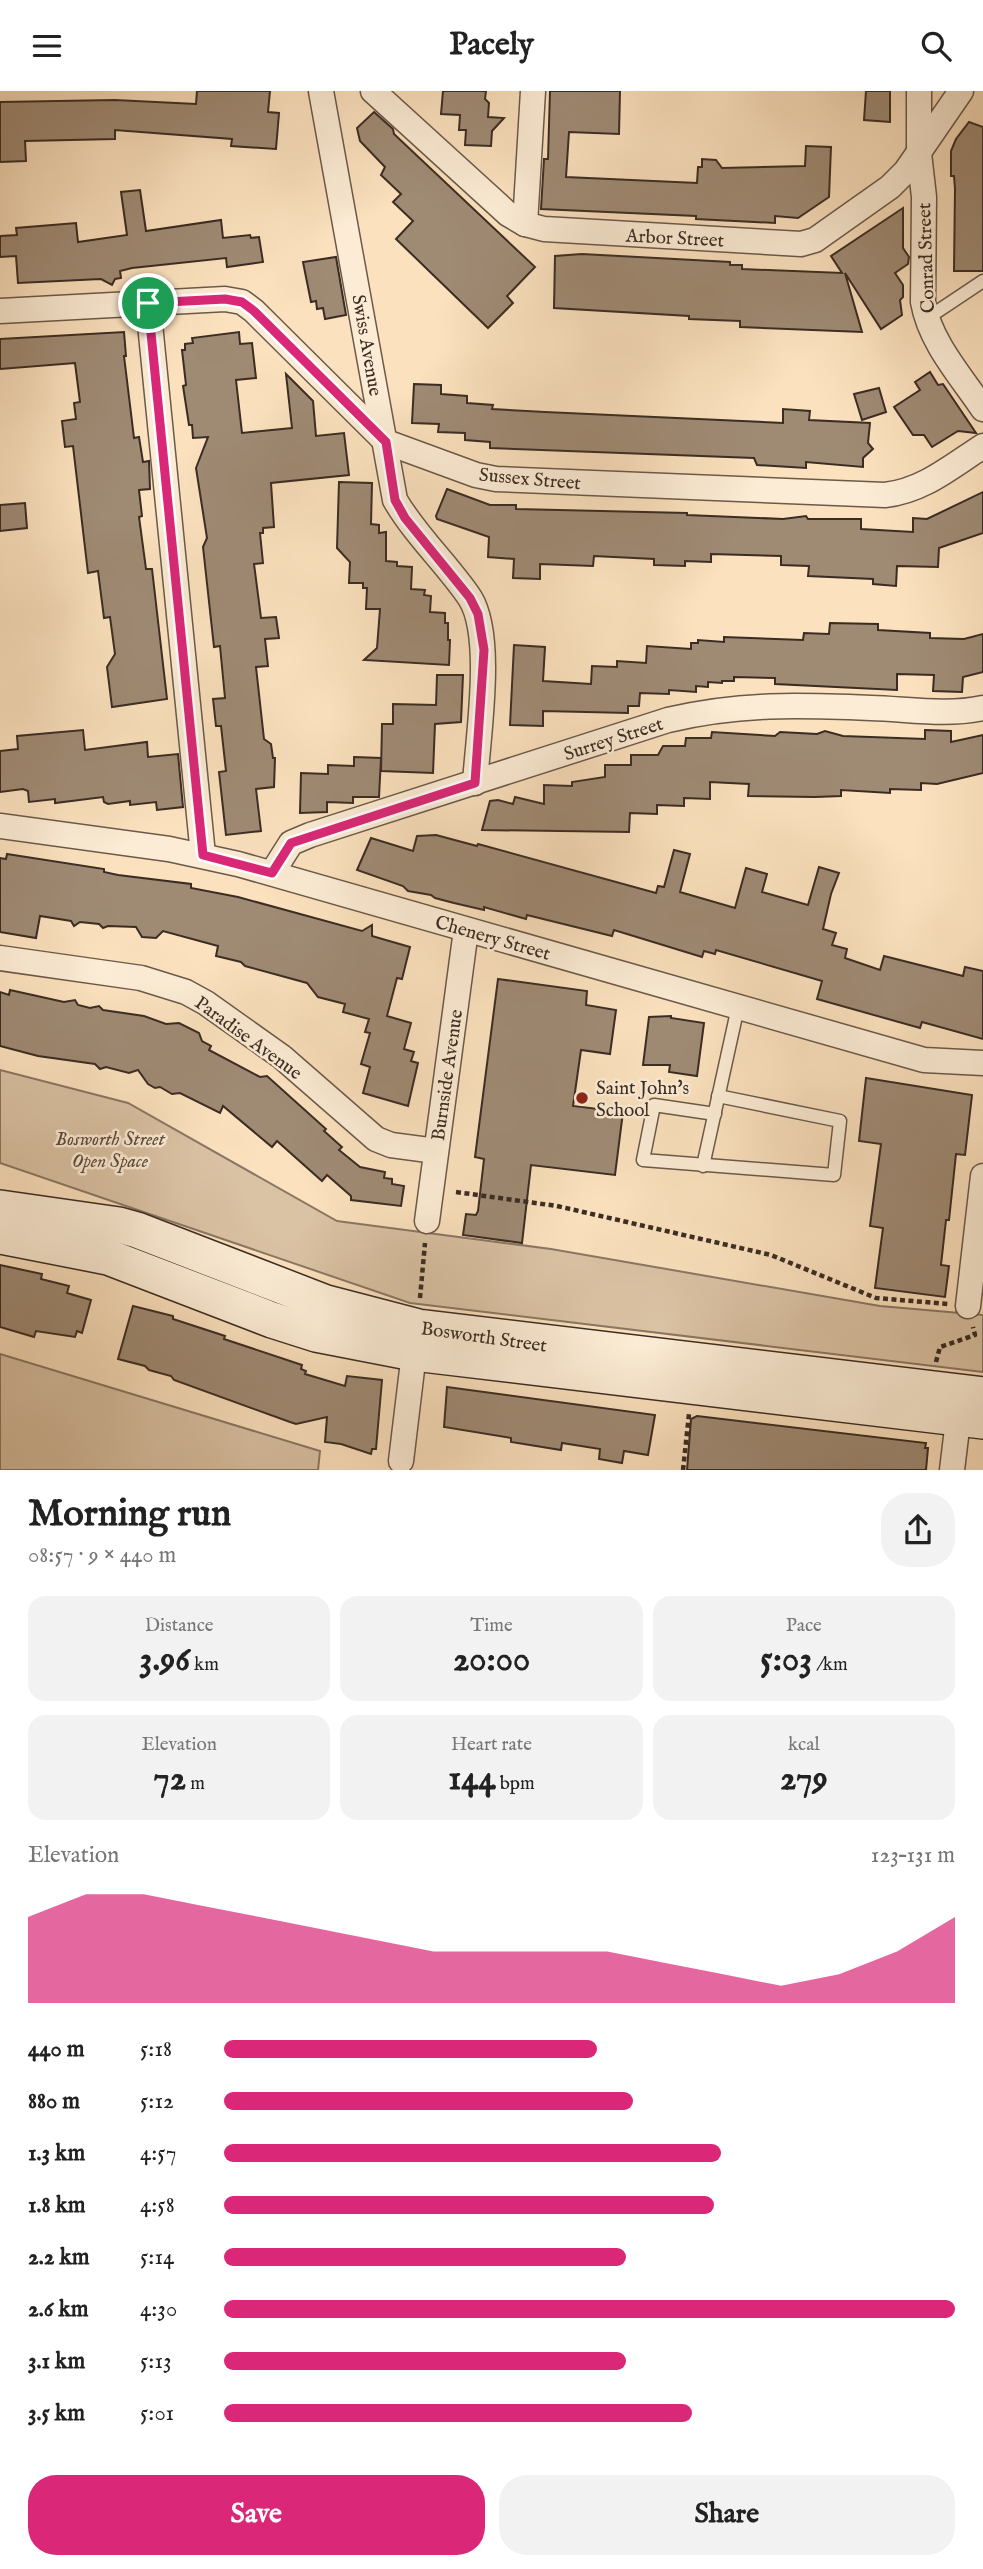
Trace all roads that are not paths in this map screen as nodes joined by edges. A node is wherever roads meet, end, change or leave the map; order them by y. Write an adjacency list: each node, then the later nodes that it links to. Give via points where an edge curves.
1 (321, 91): 13 (street, Swiss Avenue)
2 (373, 91): 7 (street, Arbor Street, via 508,214)
3 (533, 91): 7 (street)
4 (919, 91): 6 (street, Conrad Street)
5 (961, 91): 6 (street, Arbor Street)
6 (919, 153): 7 (street, Arbor Street, via 890,187 815,240 801,244 544,229); 11 (street, Conrad Street)
7 (525, 223)
8 (983, 281): 11 (lane)
9 (148, 303): 10 (street, Sussex Street); 13 (street, Sussex Street, via 242,302); 18 (street)
10 (0, 311)
11 (926, 319): 12 (street, Conrad Street)
12 (983, 409)
13 (386, 442): 14 (street, Sussex Street, via 496,479 885,495 921,486); 16 (street, Swiss Avenue, via 395,500 470,598 483,631)
14 (983, 446)
15 (983, 708): 16 (street, Surrey Street, via 952,711 787,704 707,711)
16 (475, 783): 19 (street, Surrey Street, via 291,843)
17 (0, 826): 18 (street, Chenery Street)
18 (203, 855): 19 (street, Chenery Street)
19 (272, 873): 20 (street, Chenery Street)
20 (466, 930): 22 (street, Chenery Street); 26 (street, Burnside Avenue)
21 (0, 958): 26 (street, Paradise Avenue, via 141,978 186,992 282,1057 376,1139)
22 (738, 1007): 23 (street, Chenery Street, via 924,1060); 24 (lane)
23 (983, 1063)
24 (719, 1096): 25 (lane); 27 (lane, via 840,1121 834,1175)
25 (715, 1114): 27 (lane); 27 (lane, via 654,1105 643,1160)
26 (436, 1151): 31 (street, Burnside Avenue)
27 (703, 1166)
28 (983, 1176): 34 (street)
29 (0, 1187): 32 (main road, via 94,1209)
30 (0, 1208): 32 (main road, Bosworth Street)
31 (427, 1221)
32 (119, 1225): 36 (main road, Bosworth Street, via 326,1303 418,1327)
33 (0, 1236): 35 (main road, Bosworth Street, via 108,1257 305,1331)
34 (968, 1306)
35 (414, 1353): 36 (main road, Bosworth Street); 37 (street)
36 (971, 1407): 38 (street)
37 (401, 1461)
38 (952, 1470)

